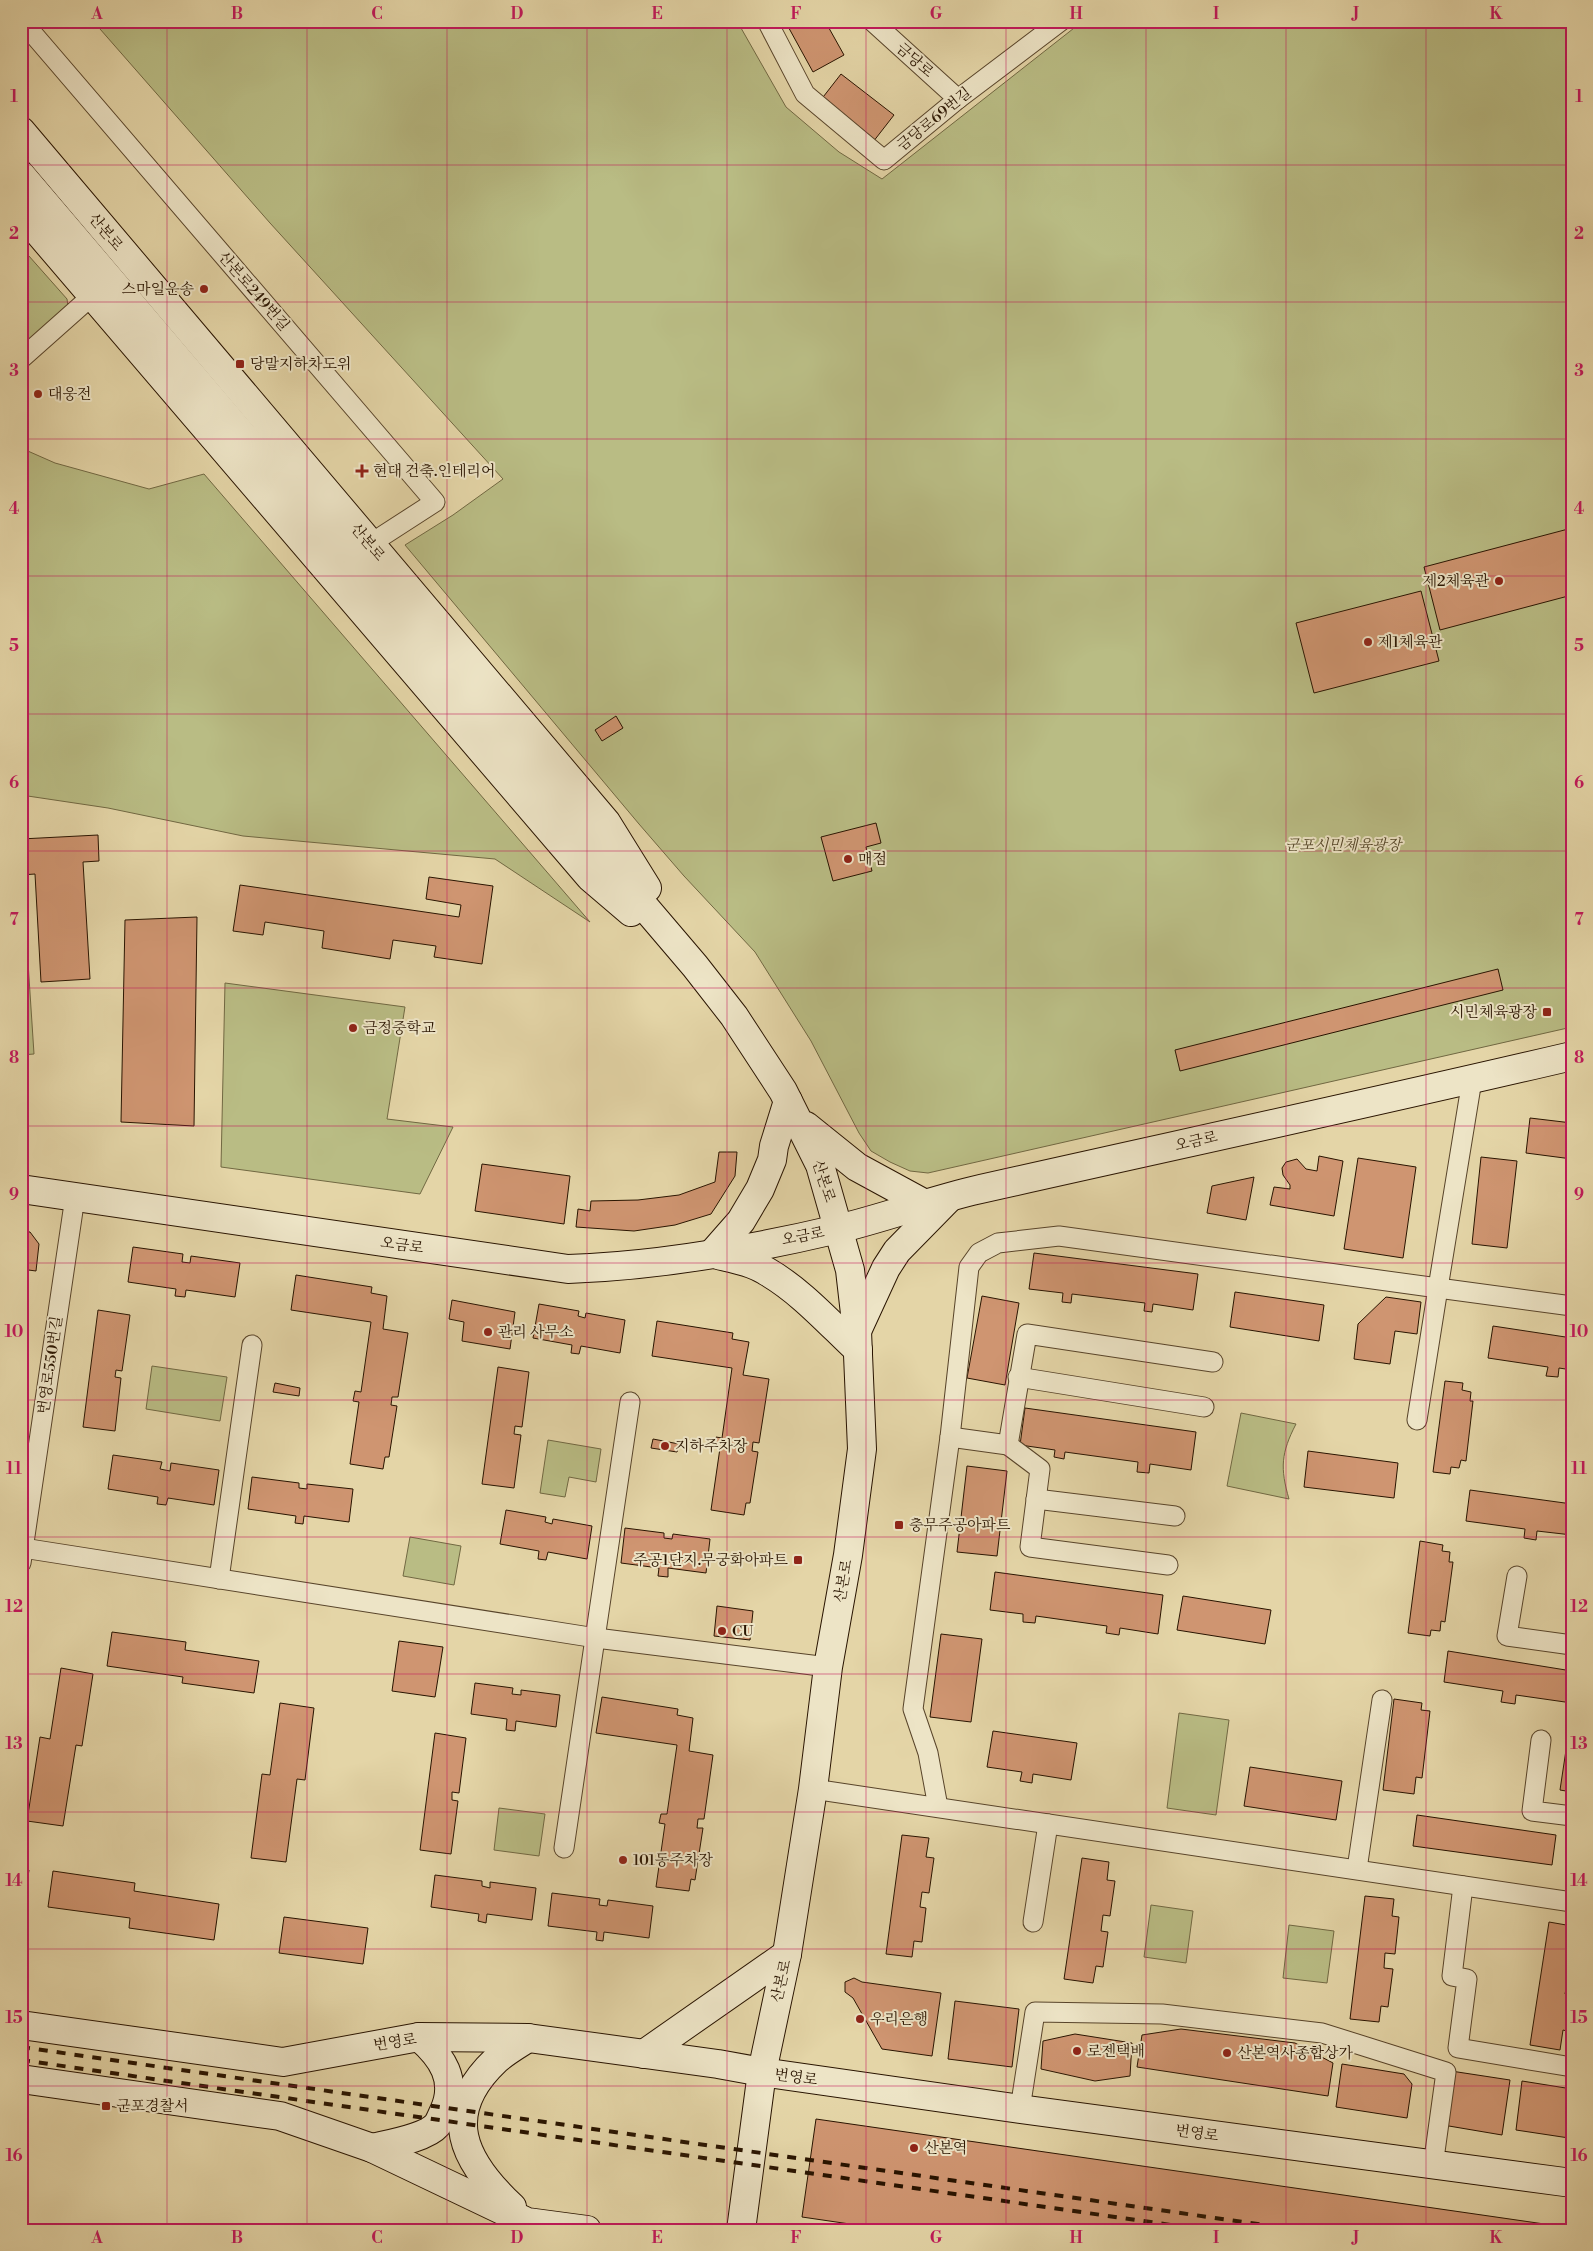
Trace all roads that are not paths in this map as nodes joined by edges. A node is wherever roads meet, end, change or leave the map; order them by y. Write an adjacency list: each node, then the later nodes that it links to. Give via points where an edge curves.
1 (22, 21): 11 (street, 산본로249번길, via 435,502)
2 (767, 21): 5 (street, 금당로69번길, via 805,94 884,160)
3 (872, 21): 5 (street, 금당로)
4 (1061, 21): 5 (street, 금당로69번길)
5 (958, 99)
6 (21, 131): 11 (street, 산본로)
7 (21, 175): 12 (street, 산본로)
8 (21, 212): 9 (street, 산본로)
9 (93, 295): 10 (street); 12 (street, 산본로, via 590,877)
10 (21, 359)
11 (370, 544): 12 (street, 산본로, via 606,822)
12 (695, 966): 15 (street, 산본로, via 734,1016)
13 (1572, 1056): 14 (street, 오금로)
14 (1472, 1080): 18 (street, 오금로); 21 (street)
15 (792, 1110): 18 (street, via 857,1167); 19 (street, 산본로, via 820,1165); 20 (street, via 774,1146 760,1189 741,1221)
16 (21, 1189): 17 (street, 오금로)
17 (75, 1197): 20 (street, 오금로, via 568,1269 616,1268); 34 (street, 번영로550번길)
18 (937, 1201): 19 (street, 오금로); 23 (street, via 886,1268)
19 (838, 1229): 20 (street, 오금로); 23 (street, 산본로, via 850,1270)
20 (712, 1254): 23 (street, via 747,1262 766,1271)
21 (1438, 1288): 22 (street); 29 (street); 30 (street, via 1059,1236 998,1243 979,1253 969,1268)
22 (1572, 1306)
23 (858, 1340): 40 (street, 산본로, via 862,1449 848,1555)
24 (252, 1345): 37 (street)
25 (1213, 1362): 26 (street, via 1027,1334)
26 (1018, 1377): 28 (street); 31 (street)
27 (630, 1402): 38 (street)
28 (1204, 1408)
29 (1417, 1420)
30 (950, 1437): 31 (street); 44 (street, via 912,1709 928,1754)
31 (1008, 1445): 32 (street, via 1040,1469)
32 (1036, 1499): 33 (street); 35 (street, via 1030,1547)
33 (1175, 1516)
34 (22, 1555): 37 (street)
35 (1168, 1565)
36 (1517, 1576): 39 (street, via 1507,1636)
37 (219, 1579): 38 (street)
38 (596, 1638): 40 (street); 47 (street)
39 (1572, 1645)
40 (828, 1667): 43 (street, 산본로)
41 (1382, 1700): 48 (street)
42 (1541, 1740): 45 (street, via 1532,1811)
43 (813, 1789): 44 (street); 52 (street, 산본로)
44 (938, 1807): 46 (street)
45 (1572, 1816)
46 (1048, 1824): 48 (street); 51 (street)
47 (564, 1848)
48 (1357, 1869): 49 (street)
49 (1463, 1886): 50 (street); 57 (street, via 1452,1976 1467,1978 1458,2048)
50 (1572, 1902)
51 (1033, 1922)
52 (788, 1954): 56 (street); 58 (street, 산본로)
53 (21, 2025): 54 (street, 번영로, via 283,2062)
54 (419, 2038): 55 (street, 번영로); 61 (street, via 436,2052 448,2073 449,2099 437,2125 411,2139)
55 (528, 2038): 56 (street, 번영로); 64 (street, via 497,2059 476,2082 461,2114 466,2146 489,2185)
56 (644, 2054): 58 (street, 번영로)
57 (1572, 2067)
58 (762, 2072): 60 (street, 번영로); 66 (street, 산본로)
59 (21, 2079): 61 (street, via 280,2116)
60 (1020, 2109): 62 (street, 번영로); 62 (street, via 1035,2012 1162,2014 1313,2032 1446,2072)
61 (372, 2148): 64 (street)
62 (1434, 2166): 63 (street, 번영로)
63 (1568, 2180)
64 (528, 2222): 65 (street)
65 (582, 2229)
66 (741, 2230)

